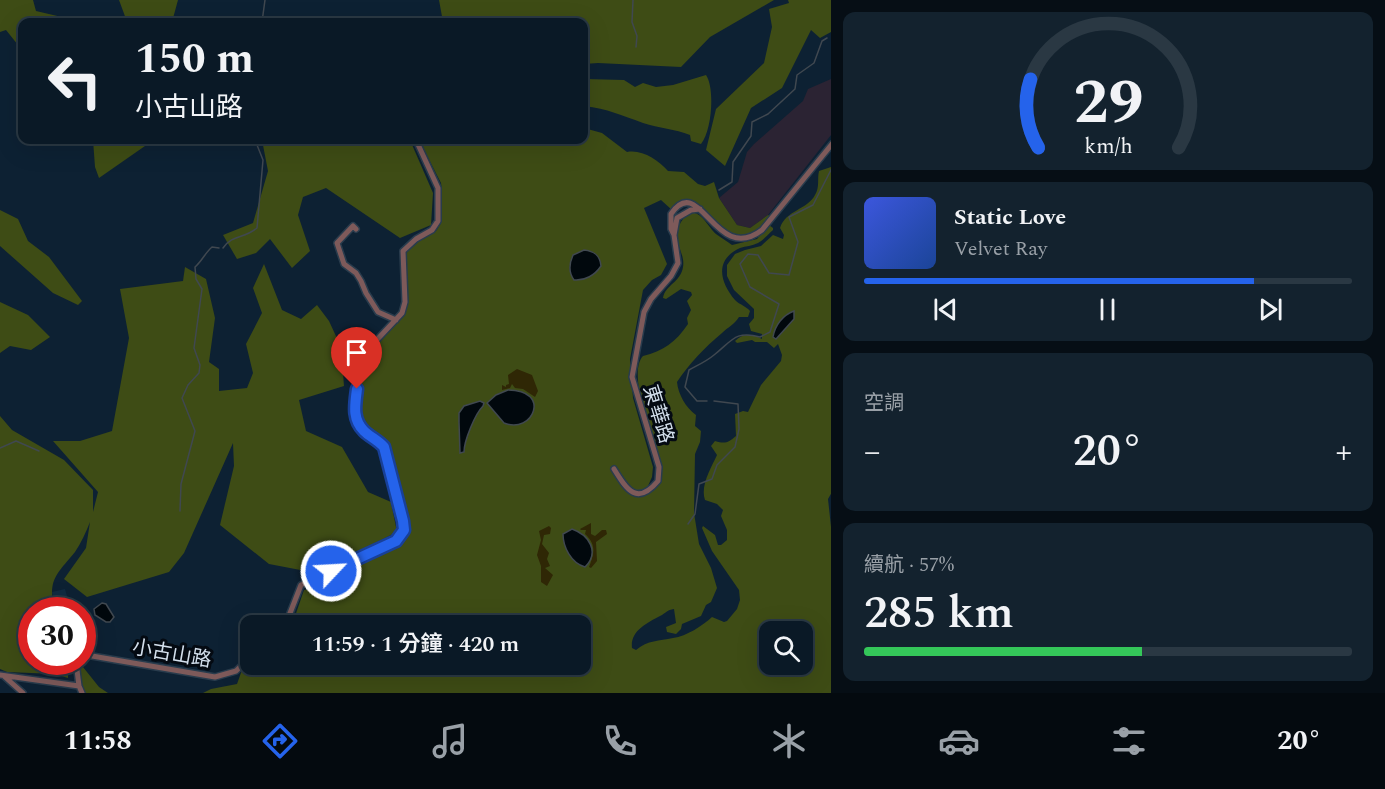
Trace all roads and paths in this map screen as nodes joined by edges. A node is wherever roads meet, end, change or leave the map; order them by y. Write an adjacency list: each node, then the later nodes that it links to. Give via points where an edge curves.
1 (418, 144): 6 (street, via 438,188 438,221 403,251 405,302)
2 (831, 144): 3 (street, via 754,236 732,238)
3 (700, 209): 5 (street, via 678,218); 5 (street, 東華路, via 688,203 675,208 670,222)
4 (356, 229): 6 (street, via 353,226 337,243 344,264 361,280 378,312)
5 (674, 235): 7 (street, 東華路, via 678,263 647,305 632,377 659,467 658,481 647,492 635,494)
6 (396, 320): 8 (street, via 372,345 360,366 354,414 365,433 384,447 404,530 396,541 301,585)
7 (614, 469)
8 (289, 615)
9 (96, 657): 10 (street, 小古山路, via 215,677)
10 (240, 667)
11 (77, 675): 13 (street)
12 (2, 676): 13 (street); 14 (street)
13 (79, 686): 15 (street)
14 (23, 693)
15 (82, 693)

